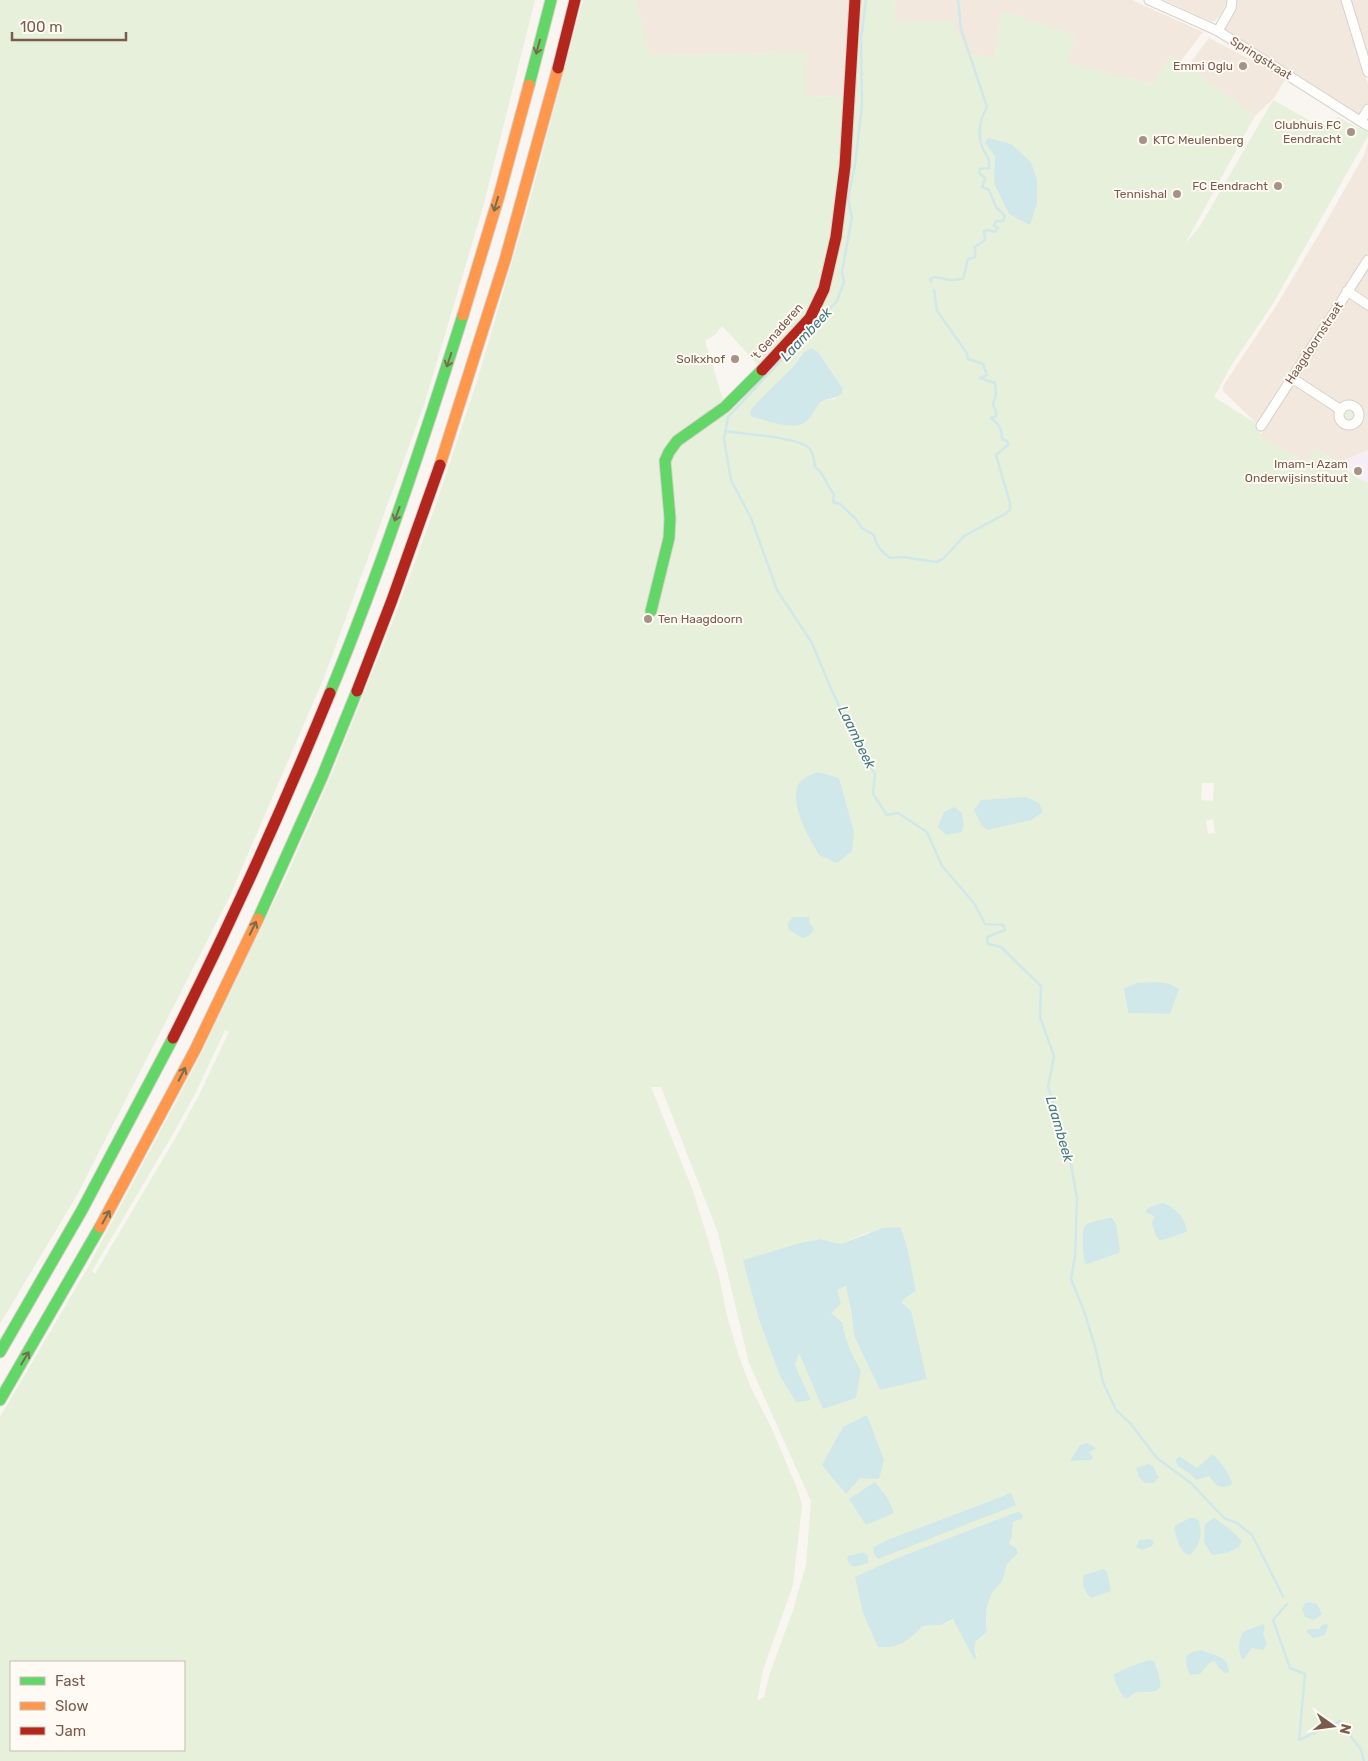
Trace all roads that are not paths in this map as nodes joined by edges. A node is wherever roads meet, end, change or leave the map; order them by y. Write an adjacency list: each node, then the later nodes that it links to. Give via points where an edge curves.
1 (550, 0): 18 (main road, one-way to 18, via 495,208 438,395 371,587 298,770 171,1042 101,1175)
2 (575, 0): 19 (main road, one-way to 2, via 123,1186 193,1052 263,908 359,687 462,402 519,214)
3 (856, 0): 17 (main road, 't Genaderen, via 845,166 836,237 824,289 805,324 753,380 725,407 677,441 669,452 665,461 669,538)
4 (1149, 0): 7 (street, Springstraat)
5 (1232, 0): 7 (street)
6 (1346, 0): 8 (street)
7 (1218, 31): 10 (street, Springstraat)
8 (1367, 67)
9 (1368, 109): 10 (street)
10 (1364, 124)
11 (1368, 260): 12 (street, Haagdoornstraat)
12 (1347, 291): 13 (street); 14 (street, Haagdoornstraat)
13 (1368, 305)
14 (1292, 378): 15 (street); 16 (street, Haagdoornstraat)
15 (1341, 410)
16 (1261, 426)
17 (651, 611)
18 (0, 1352)
19 (0, 1400)

